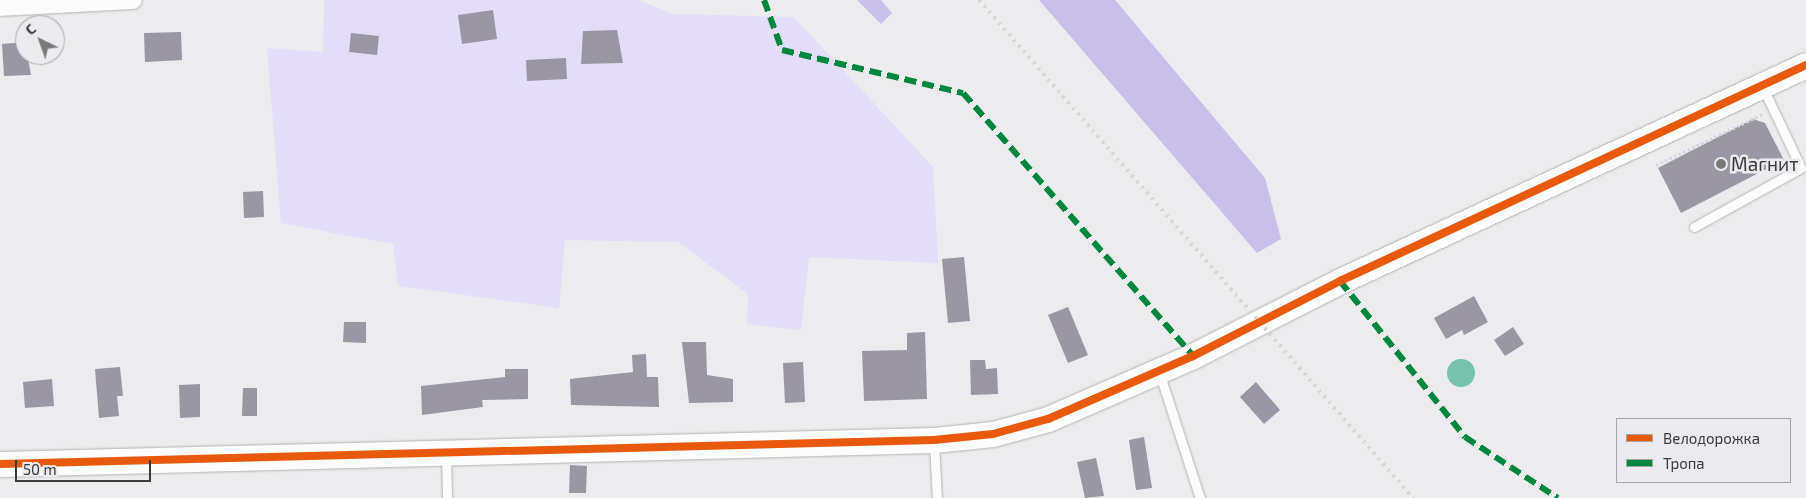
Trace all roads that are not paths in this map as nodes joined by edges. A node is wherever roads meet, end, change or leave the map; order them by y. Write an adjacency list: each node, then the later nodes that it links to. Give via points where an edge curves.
1 (132, 0): 2 (street)
2 (0, 7)
3 (1806, 65): 4 (street)
4 (1762, 86): 5 (lane, via 1802,168); 6 (street, via 1340,281)
5 (1694, 227)
6 (1158, 371): 7 (street, via 1048,419 993,434); 12 (lane)
7 (934, 440): 8 (street); 11 (lane)
8 (446, 450): 9 (street); 10 (lane)
9 (0, 464)
10 (447, 498)
11 (937, 498)
12 (1200, 498)

